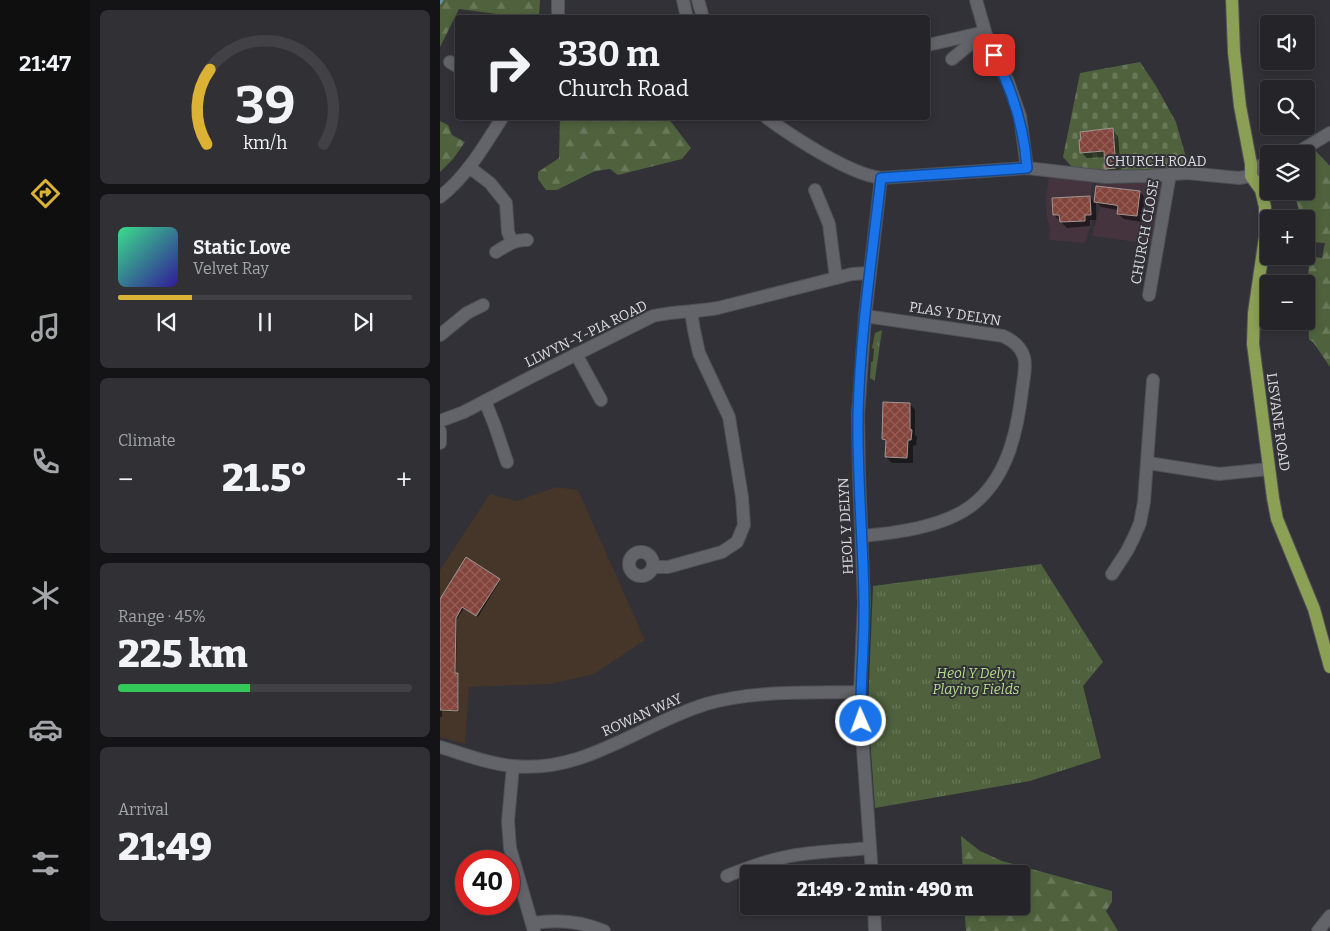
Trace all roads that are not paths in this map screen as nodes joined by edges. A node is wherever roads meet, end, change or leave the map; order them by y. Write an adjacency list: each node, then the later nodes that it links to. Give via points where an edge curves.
1 (558, 0): 6 (street)
2 (683, 0): 7 (street)
3 (698, 0): 8 (street)
4 (976, 0): 9 (street)
5 (1232, 0): 20 (main road, via 1237,84)
6 (558, 15)
7 (686, 15)
8 (702, 15)
9 (985, 32): 10 (street); 11 (street); 18 (street, via 1020,116)
10 (930, 45)
11 (952, 59)
12 (501, 120): 17 (street)
13 (770, 120): 21 (street, via 847,166)
14 (1330, 133): 15 (street)
15 (1310, 145)
16 (1260, 166): 20 (street)
17 (469, 167): 23 (street); 25 (street, via 490,183 506,203)
18 (1027, 168): 19 (street, CHURCH ROAD, via 1106,177); 21 (street, CHURCH ROAD)
19 (1170, 174): 20 (street, CHURCH ROAD); 29 (street, CHURCH CLOSE)
20 (1251, 176): 43 (main road, LISVANE ROAD, via 1261,190 1265,207 1265,237 1253,337)
21 (881, 178): 27 (street, HEOL Y DELYN)
22 (815, 190): 28 (street, via 829,224)
23 (440, 197)
24 (527, 240): 25 (street)
25 (512, 242): 26 (street)
26 (496, 252)
27 (869, 273): 28 (street, LLWYN-Y-PIA ROAD); 32 (street, HEOL Y DELYN)
28 (836, 278): 31 (street, LLWYN-Y-PIA ROAD)
29 (1149, 295)
30 (483, 305): 33 (street, via 467,313)
31 (692, 312): 34 (street, LLWYN-Y-PIA ROAD, via 653,316); 45 (street, via 700,353 729,417 744,525 736,542 722,552 668,567)
32 (865, 316): 44 (street, HEOL Y DELYN, via 858,415); 44 (street, PLAS Y DELYN, via 1003,336 1021,351 1025,367 1019,418 1011,446 997,477 984,494 959,514 913,528)
33 (440, 335)
34 (576, 354): 36 (street); 37 (street, LLWYN-Y-PIA ROAD)
35 (1152, 380): 42 (street)
36 (601, 400)
37 (485, 401): 38 (street, LLWYN-Y-PIA ROAD); 41 (street)
38 (440, 421)
39 (440, 431): 40 (street)
40 (440, 443)
41 (506, 462)
42 (1148, 463): 43 (street, via 1219,474); 46 (street, via 1140,523 1127,552)
43 (1269, 468): 47 (main road, LISVANE ROAD, via 1277,519 1314,609)
44 (862, 536): 48 (street, HEOL Y DELYN, via 864,603)
45 (653, 567)
46 (1112, 574)
47 (1330, 667)
48 (860, 692): 50 (street, ROWAN WAY, via 772,694 723,700 672,717 580,759 552,765); 51 (street, HEOL Y DELYN)
49 (440, 747): 50 (street, ROWAN WAY)
50 (513, 766): 56 (street, via 508,822 510,848)
51 (870, 848): 52 (street, HEOL Y DELYN); 53 (street, via 784,857)
52 (871, 865)
53 (727, 876)
54 (874, 915): 58 (street)
55 (1330, 916): 59 (street)
56 (534, 927): 57 (street, via 548,921 564,920)
57 (604, 931)
58 (875, 931)
59 (1318, 931)

